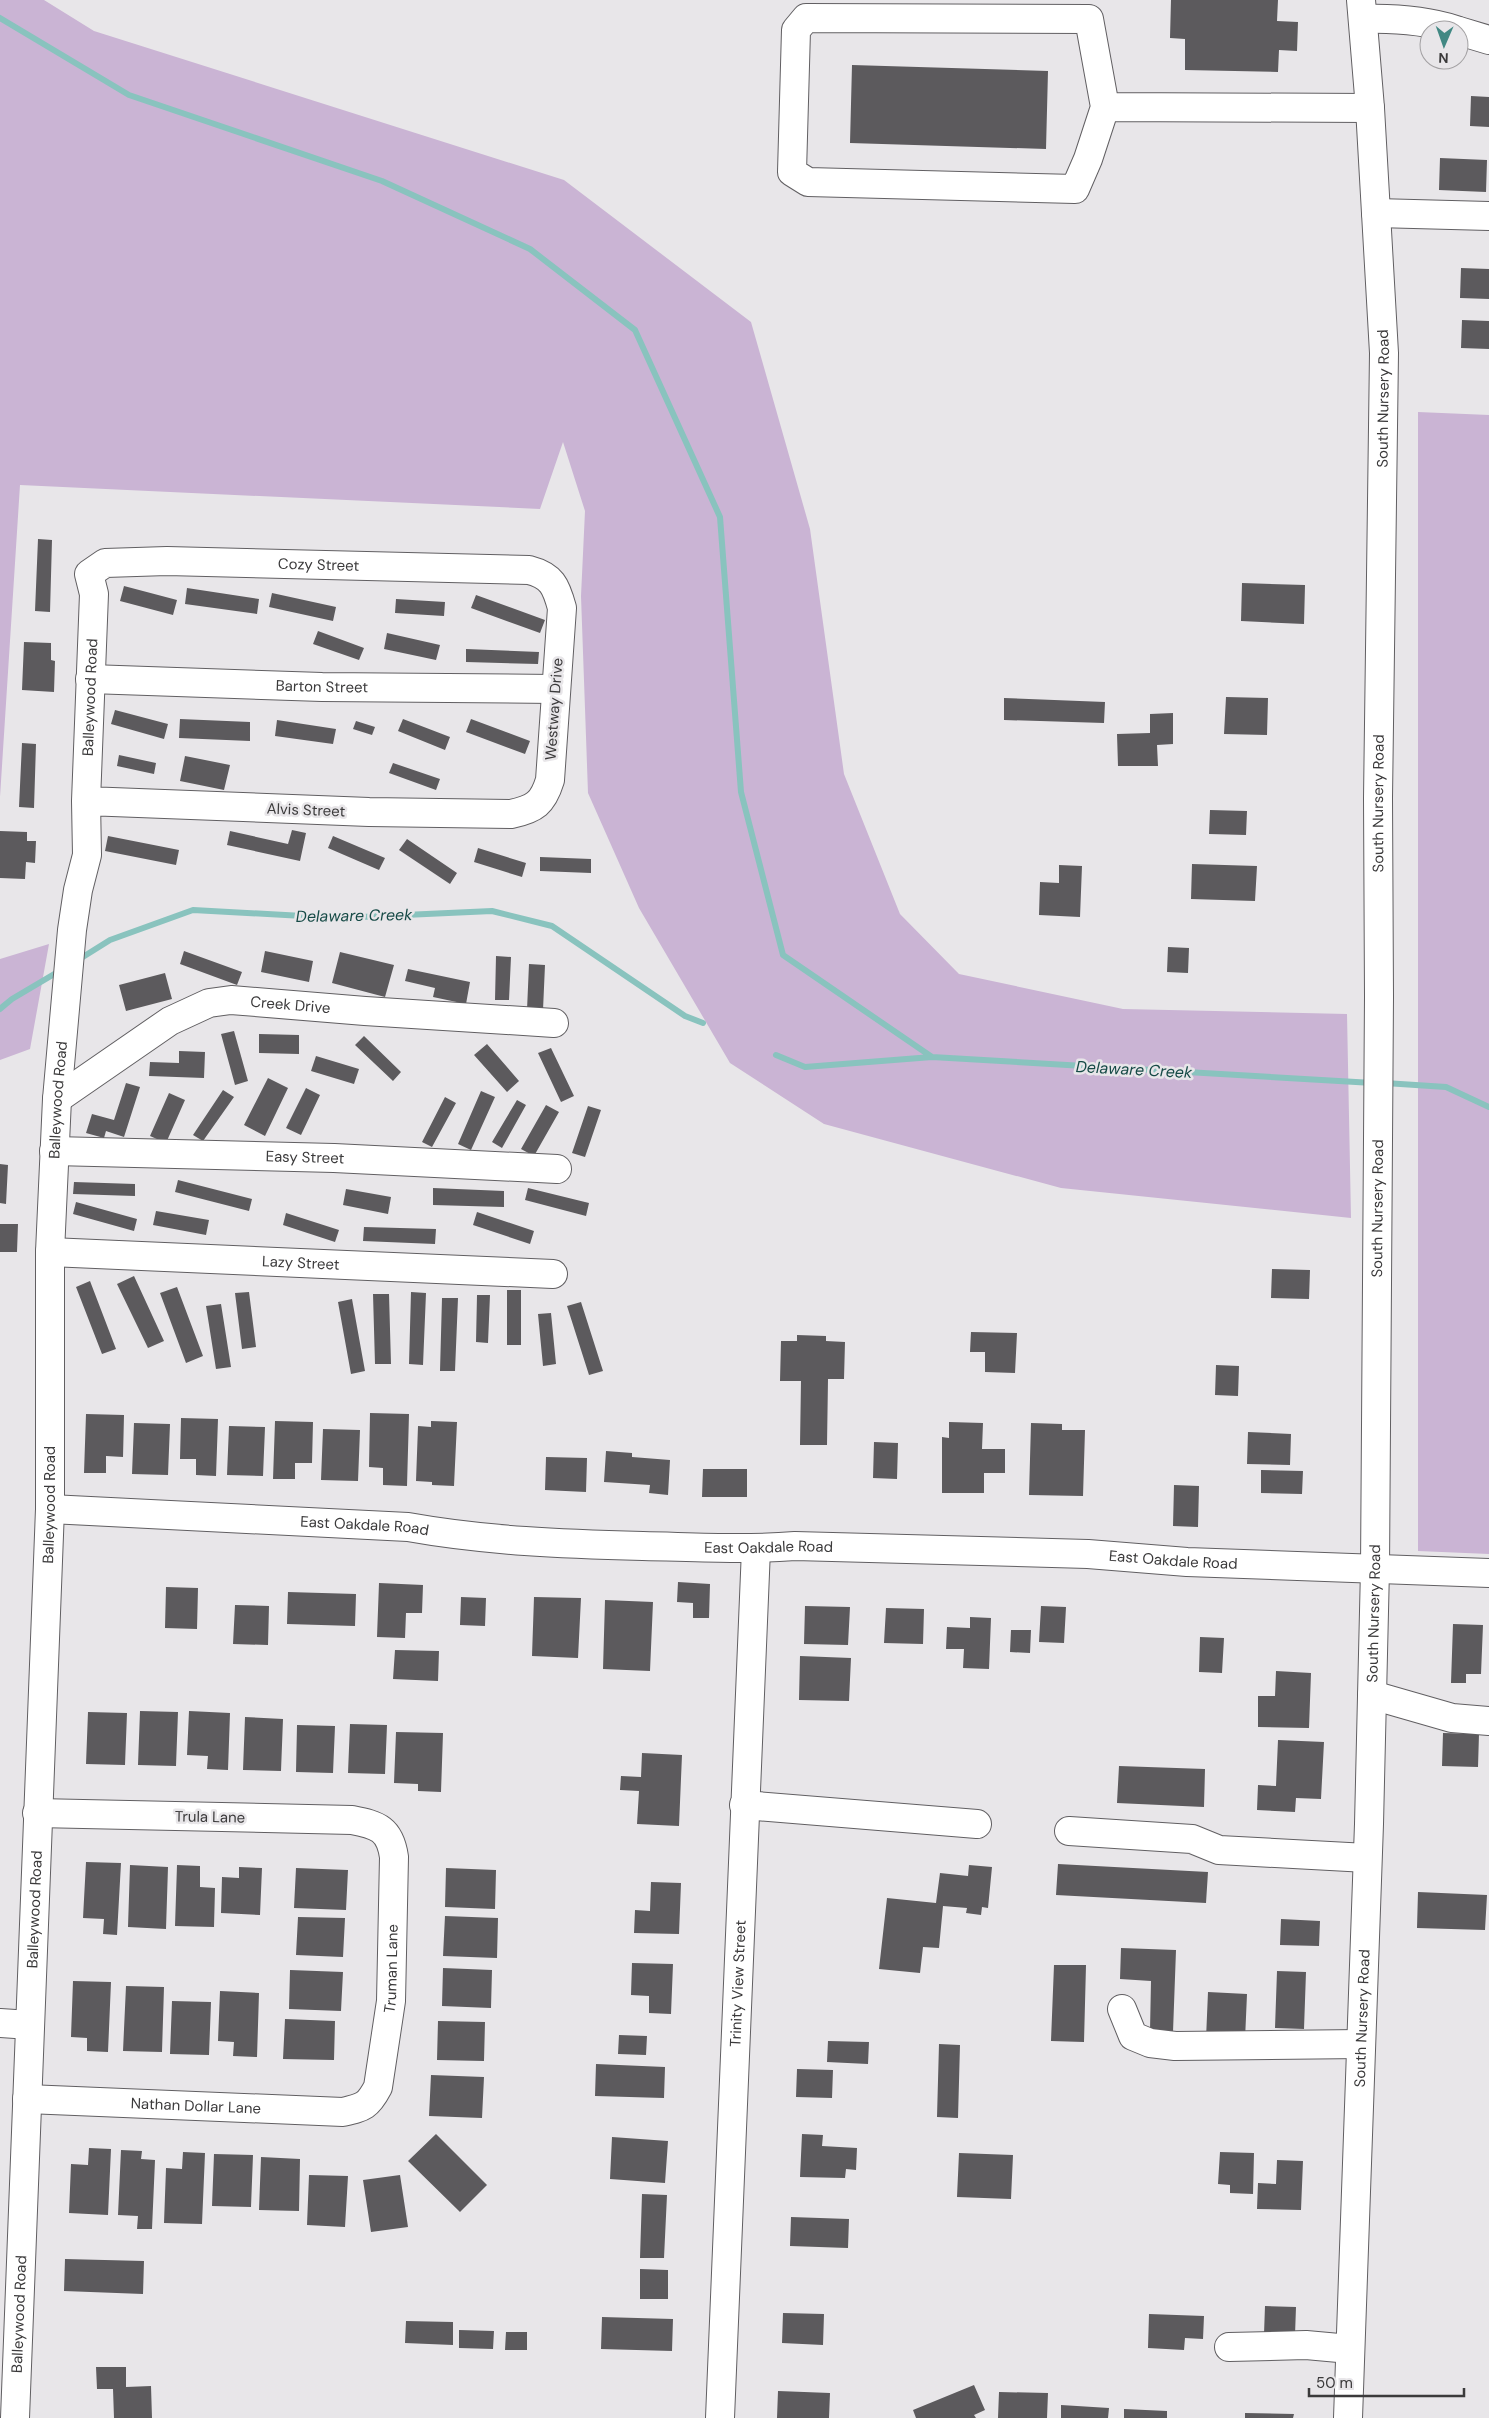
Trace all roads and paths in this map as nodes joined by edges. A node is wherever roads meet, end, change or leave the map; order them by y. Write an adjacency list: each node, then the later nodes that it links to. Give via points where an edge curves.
1 (910, 9): 6 (street, via 1089,19); 6 (street, via 806,18 796,30 792,172 808,182 1075,189)
2 (1362, 9): 3 (street); 7 (street, South Nursery Road)
3 (1419, 21)
4 (1469, 34): 5 (street)
5 (1489, 40)
6 (1106, 107): 7 (street)
7 (1370, 108): 8 (street, South Nursery Road)
8 (1376, 212): 9 (street); 24 (street, South Nursery Road, via 1384,353 1378,798 1380,997)
9 (1489, 216)
10 (94, 594): 11 (street, Cozy Street, via 89,574 105,563 167,561 529,570 541,573 553,583); 12 (street, Balleywood Road)
11 (559, 596): 13 (street, Westway Drive, via 562,608)
12 (90, 679): 13 (street, Barton Street, via 322,688); 14 (street, Balleywood Road)
13 (555, 689): 15 (street, Westway Drive, via 550,780 545,796)
14 (86, 802): 15 (street, Alvis Street, via 369,812); 17 (street, Balleywood Road, via 87,855 72,930)
15 (524, 812)
16 (554, 1023): 17 (street, Creek Drive, via 231,1000 209,1002 170,1021)
17 (57, 1100): 18 (street, Balleywood Road)
18 (54, 1151): 19 (street, Easy Street, via 334,1158); 20 (street, Balleywood Road)
19 (556, 1169)
20 (50, 1252): 21 (street, Lazy Street); 22 (street, Balleywood Road)
21 (553, 1274)
22 (50, 1509): 23 (street, East Oakdale Road, via 391,1526 466,1537 560,1543); 29 (street, Balleywood Road)
23 (756, 1549): 24 (street, East Oakdale Road, via 795,1546 1088,1554 1187,1562); 28 (street, Trinity View Street)
24 (1375, 1569): 25 (street, East Oakdale Road); 26 (street, South Nursery Road)
25 (1489, 1573)
26 (1372, 1695): 27 (street, via 1452,1718); 33 (street, South Nursery Road)
27 (1489, 1721)
28 (744, 1805): 30 (street); 44 (street, Trinity View Street)
29 (37, 1813): 31 (street, Trula Lane, via 352,1820); 36 (street, Balleywood Road)
30 (977, 1824)
31 (380, 1829): 39 (street, Truman Lane, via 392,1841 394,1857 391,2001 378,2087 372,2100)
32 (1069, 1831): 33 (street, via 1192,1839 1219,1850)
33 (1368, 1858): 37 (street, South Nursery Road)
34 (1122, 2009): 37 (street, via 1133,2036 1150,2043 1175,2046)
35 (0, 2023): 36 (street)
36 (30, 2024): 38 (street, Balleywood Road)
37 (1361, 2044): 42 (street, South Nursery Road)
38 (27, 2099): 39 (street, Nathan Dollar Lane, via 343,2112); 40 (street, Balleywood Road)
39 (363, 2108)
40 (11, 2268): 43 (street, Balleywood Road)
41 (1229, 2347): 42 (street, via 1306,2345)
42 (1350, 2349): 45 (street, South Nursery Road)
43 (15, 2418)
44 (720, 2418)
45 (1348, 2418)

